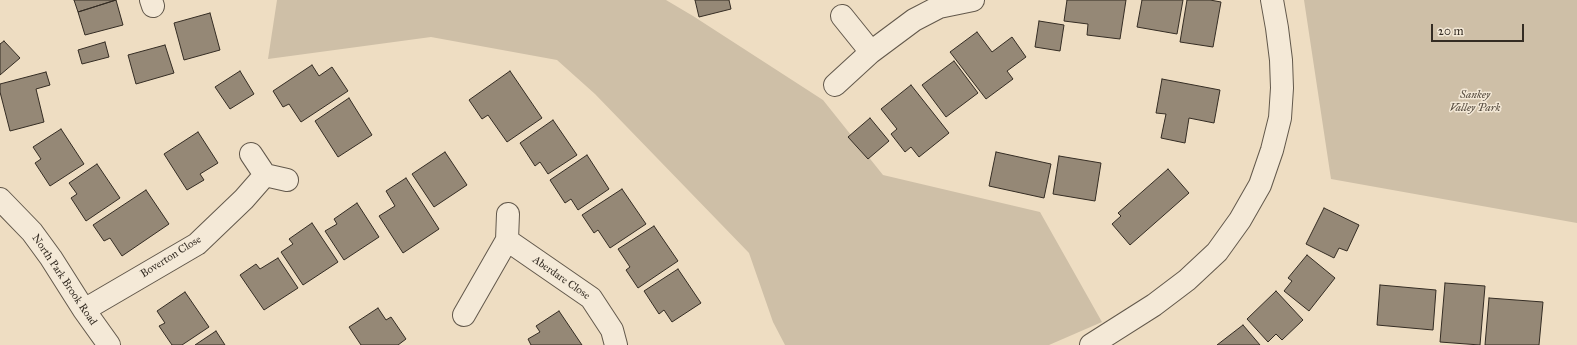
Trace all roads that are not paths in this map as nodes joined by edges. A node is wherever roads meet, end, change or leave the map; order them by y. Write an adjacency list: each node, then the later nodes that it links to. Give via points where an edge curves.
1 (973, 0): 4 (street, via 952,3 926,12)
2 (1272, 0): 16 (street, via 1282,88 1280,118 1260,185 1240,220 1217,252 1187,280 1154,305)
3 (842, 16): 4 (street)
4 (871, 52): 5 (street)
5 (835, 85)
6 (251, 154): 7 (street)
7 (265, 175): 8 (street); 12 (street, Boverton Close, via 197,244)
8 (287, 180)
9 (0, 199): 12 (street, North Park Brook Road, via 32,232)
10 (508, 214): 11 (street)
11 (507, 240): 13 (street); 15 (street, Aberdare Close, via 591,298 612,330)
12 (84, 310): 14 (street, North Park Brook Road)
13 (464, 315)
14 (109, 345)
15 (616, 345)
16 (1090, 345)

